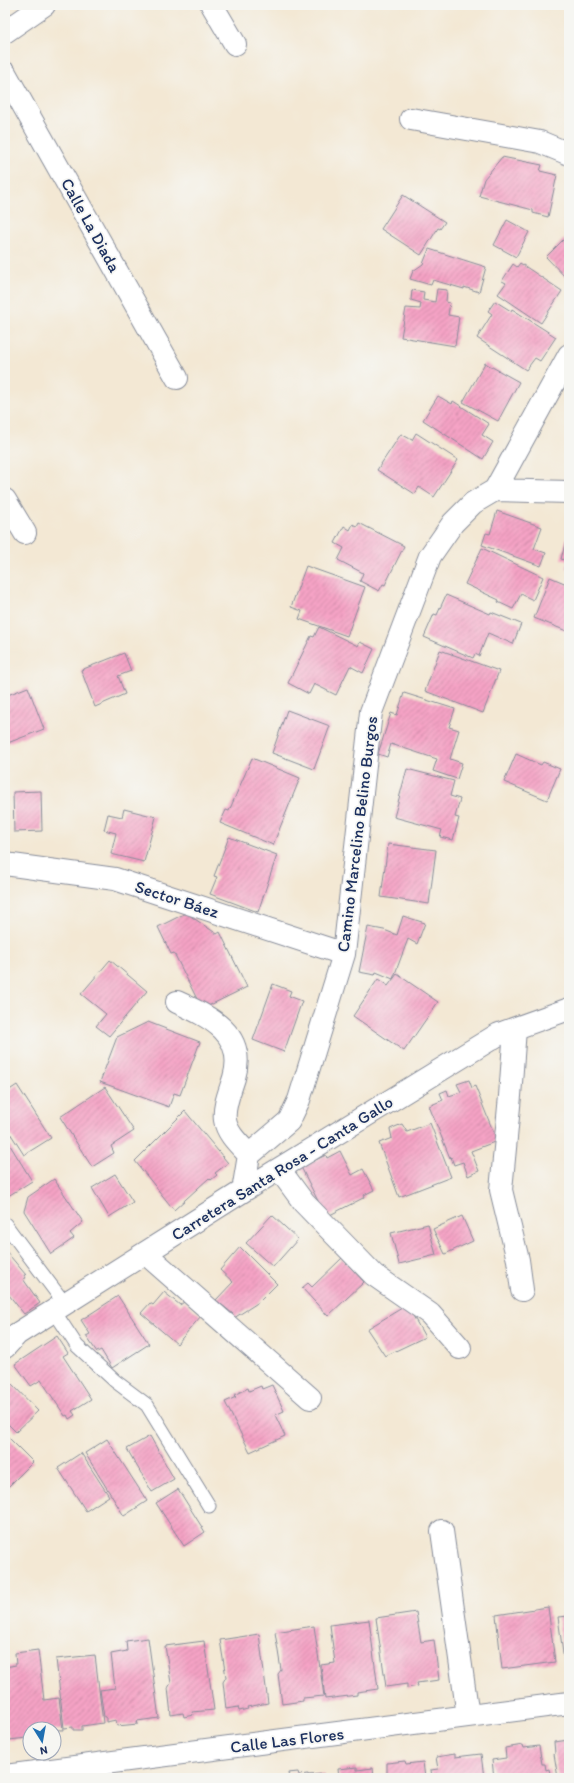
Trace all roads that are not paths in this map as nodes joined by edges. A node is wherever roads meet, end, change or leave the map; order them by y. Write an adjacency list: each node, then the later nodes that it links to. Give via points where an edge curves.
1 (44, 5): 3 (street)
2 (212, 5): 4 (street)
3 (5, 32)
4 (235, 44)
5 (5, 73): 9 (street, Calle La Diada)
6 (411, 119): 7 (street, via 540,142)
7 (569, 154)
8 (569, 355): 10 (street)
9 (177, 378)
10 (495, 490): 11 (street); 15 (street, Camino Marcelino Belino Burgos, via 473,503 453,523 430,556 371,712)
11 (569, 492)
12 (5, 500): 13 (street)
13 (25, 533)
14 (5, 864): 15 (street, Sector Báez, via 115,879)
15 (344, 954): 19 (street, Camino Marcelino Belino Burgos, via 299,1100 289,1121)
16 (177, 1002): 19 (street, via 208,1016 233,1040 237,1058 224,1120 230,1134)
17 (569, 1009): 18 (street, Carretera Santa Rosa - Canta Gallo)
18 (515, 1029): 20 (street, Carretera Santa Rosa - Canta Gallo, via 499,1034); 24 (street, via 501,1190 518,1260)
19 (249, 1155): 21 (street)
20 (279, 1169): 21 (street, Carretera Santa Rosa - Canta Gallo); 27 (street, via 304,1203 374,1275 430,1314)
21 (243, 1191): 23 (street, Carretera Santa Rosa - Canta Gallo)
22 (5, 1224): 25 (lane)
23 (145, 1253): 25 (street, Carretera Santa Rosa - Canta Gallo); 28 (street)
24 (522, 1290)
25 (59, 1308): 26 (street, Carretera Santa Rosa - Canta Gallo, via 17,1334); 29 (lane, via 77,1346 115,1381 147,1405)
26 (5, 1347)
27 (460, 1348)
28 (310, 1398)
29 (209, 1506)
30 (442, 1531): 32 (street)
31 (569, 1703): 32 (street, Calle Las Flores)
32 (468, 1716): 33 (street, Calle Las Flores)
33 (5, 1776)

